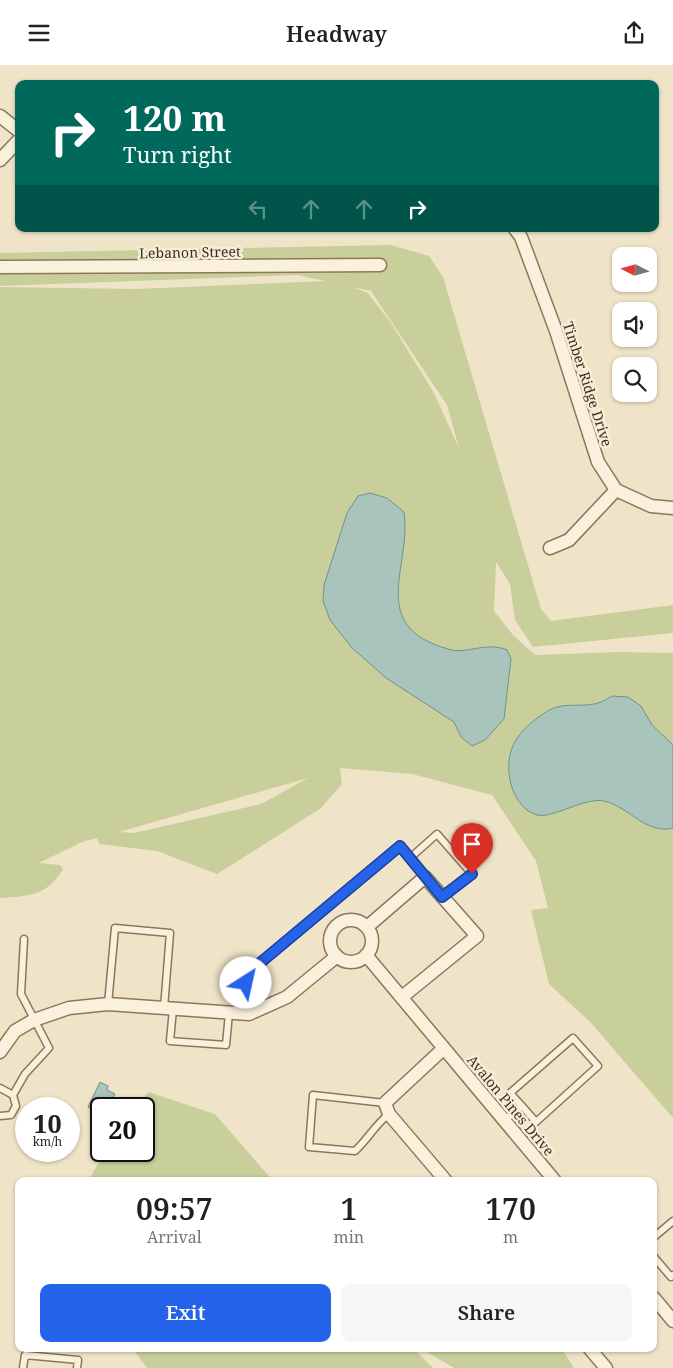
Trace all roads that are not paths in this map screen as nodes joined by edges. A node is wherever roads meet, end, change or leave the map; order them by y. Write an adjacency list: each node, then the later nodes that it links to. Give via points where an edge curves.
1 (0, 116): 2 (street)
2 (15, 128)
3 (15, 144): 4 (street)
4 (0, 161)
5 (517, 232): 8 (street, Timber Ridge Drive, via 556,331 598,462)
6 (380, 265): 7 (street, Lebanon Street)
7 (0, 267)
8 (616, 490): 9 (street, via 651,506); 10 (street, via 569,540)
9 (673, 508)
10 (550, 548)
11 (410, 858): 12 (lane); 13 (lane, via 437,834 472,874); 22 (lane, via 400,846 248,973)
12 (425, 877): 13 (street); 14 (street)
13 (442, 897): 18 (street, via 477,936)
14 (367, 927): 16 (street, via 371,944); 17 (street, via 349,920 337,926 330,937)
15 (24, 939): 23 (lane, via 21,994)
16 (366, 955): 17 (street, via 348,961); 18 (street, Avalon Pines Drive)
17 (337, 956): 22 (street, via 287,997)
18 (402, 997): 24 (street, Avalon Pines Drive)
19 (108, 1004): 20 (street); 20 (lane, via 114,928 170,933); 23 (street, via 69,1009)
20 (168, 1009): 21 (street); 21 (lane, via 170,1041 226,1045)
21 (229, 1013): 22 (street)
22 (250, 1013)
23 (34, 1020): 25 (street, via 15,1031); 27 (lane, via 49,1048 25,1074)
24 (443, 1049): 29 (street); 31 (street, Avalon Pines Drive)
25 (0, 1053)
26 (0, 1088): 27 (lane)
27 (13, 1095): 30 (lane, via 16,1106 10,1115)
28 (522, 1106): 28 (lane, via 536,1122 598,1066 573,1038 510,1093); 31 (lane)
29 (387, 1108): 29 (lane, via 313,1095 309,1147 355,1151 368,1139); 32 (street)
30 (0, 1116)
31 (504, 1121): 33 (street, Avalon Pines Drive)
32 (443, 1177)
33 (552, 1177)
34 (673, 1221): 35 (lane)
35 (657, 1234)
36 (657, 1262): 37 (lane, via 671,1277)
37 (673, 1275)
38 (657, 1302): 39 (street)
39 (673, 1321)
40 (593, 1352): 43 (street)
41 (23, 1368): 42 (lane, via 25,1355 78,1360)
42 (77, 1368)
43 (606, 1368)

